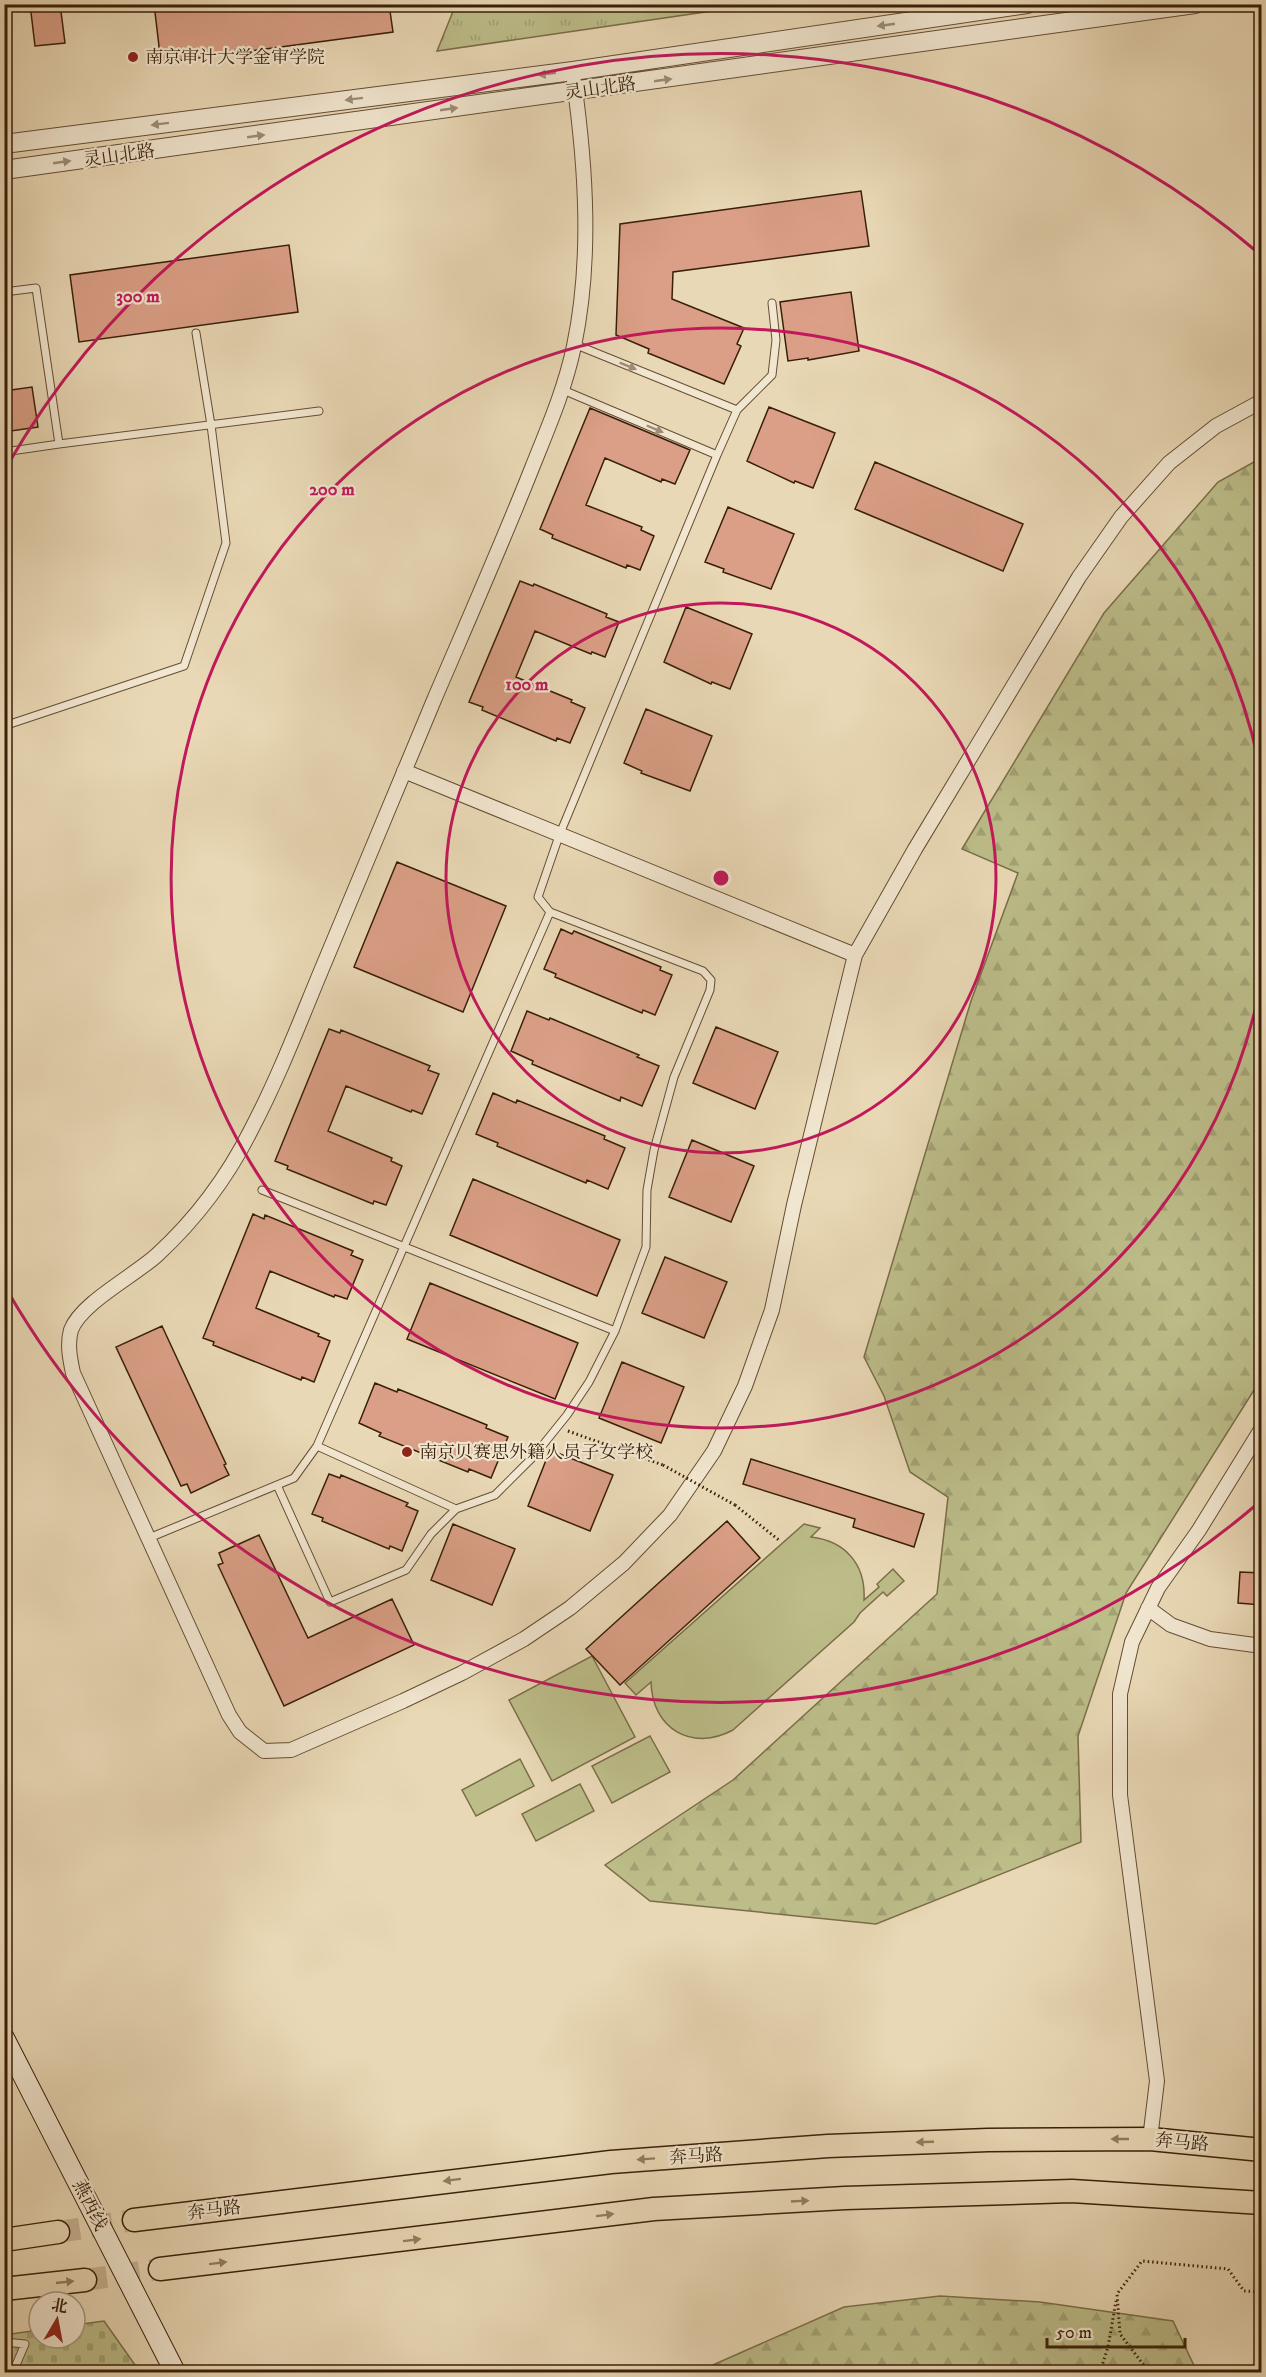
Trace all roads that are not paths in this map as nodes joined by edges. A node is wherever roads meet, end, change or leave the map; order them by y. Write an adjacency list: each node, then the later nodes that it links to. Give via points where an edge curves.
1 (1027, 4): 3 (street, 灵山北路, one-way to 3)
2 (1195, 4): 4 (street, 灵山北路, one-way to 2)
3 (573, 71): 4 (street); 5 (street, 灵山北路, one-way to 5)
4 (576, 92): 6 (street, 灵山北路, one-way to 4); 10 (street, via 583,143 585,214 584,268)
5 (4, 144)
6 (4, 170)
7 (4, 292): 16 (lane, via 36,288)
8 (772, 303): 13 (lane, via 776,340 772,375)
9 (196, 333): 15 (lane)
10 (574, 344): 11 (street); 13 (lane, one-way to 13)
11 (563, 390): 18 (lane, one-way to 18); 20 (street)
12 (1262, 401): 23 (street, via 1216,426 1169,463 1121,517 1079,577)
13 (737, 410): 18 (lane)
14 (319, 411): 15 (lane)
15 (211, 425): 16 (lane); 19 (lane, via 226,543 184,666)
16 (59, 444): 17 (lane)
17 (4, 452)
18 (717, 455): 21 (lane)
19 (4, 726)
20 (404, 771): 21 (street); 31 (street, via 299,1024 230,1170 195,1217 132,1276 85,1308 71,1329 73,1373)
21 (559, 836): 22 (lane, via 538,897); 23 (street)
22 (550, 912): 25 (lane); 26 (lane, via 703,971 711,980 711,990 674,1077 657,1139 647,1190 646,1247)
23 (855, 955): 31 (street, via 772,1310 745,1386 714,1451 670,1515 624,1563 570,1608 524,1639 403,1701 291,1750 264,1751 240,1732 229,1715)
24 (262, 1190): 25 (lane)
25 (404, 1247): 26 (lane); 28 (lane)
26 (615, 1331): 30 (lane, via 589,1382 534,1456 495,1495)
27 (1262, 1428): 32 (street)
28 (317, 1446): 29 (lane, via 294,1478); 30 (lane)
29 (277, 1485): 30 (lane, via 330,1602 406,1570); 31 (lane)
30 (456, 1509)
31 (149, 1538)
32 (1148, 1608): 33 (street, via 1171,1625 1210,1640); 35 (street, via 1132,1641 1120,1694 1120,1795 1157,2081)
33 (1262, 1646)
34 (4, 2038): 46 (main road, 燕西线)
35 (1150, 2139): 36 (main road, 奔马路); 38 (main road, 奔马路, one-way to 38, via 862,2145 611,2162)
36 (1262, 2150)
37 (1262, 2203): 41 (main road, one-way to 37, via 654,2209 1072,2191)
38 (134, 2220)
39 (58, 2232): 40 (main road)
40 (4, 2240)
41 (160, 2269)
42 (85, 2280): 43 (main road, one-way to 42)
43 (4, 2289)
44 (4, 2342): 45 (lane, via 25,2344)
45 (13, 2373)
46 (175, 2373)

